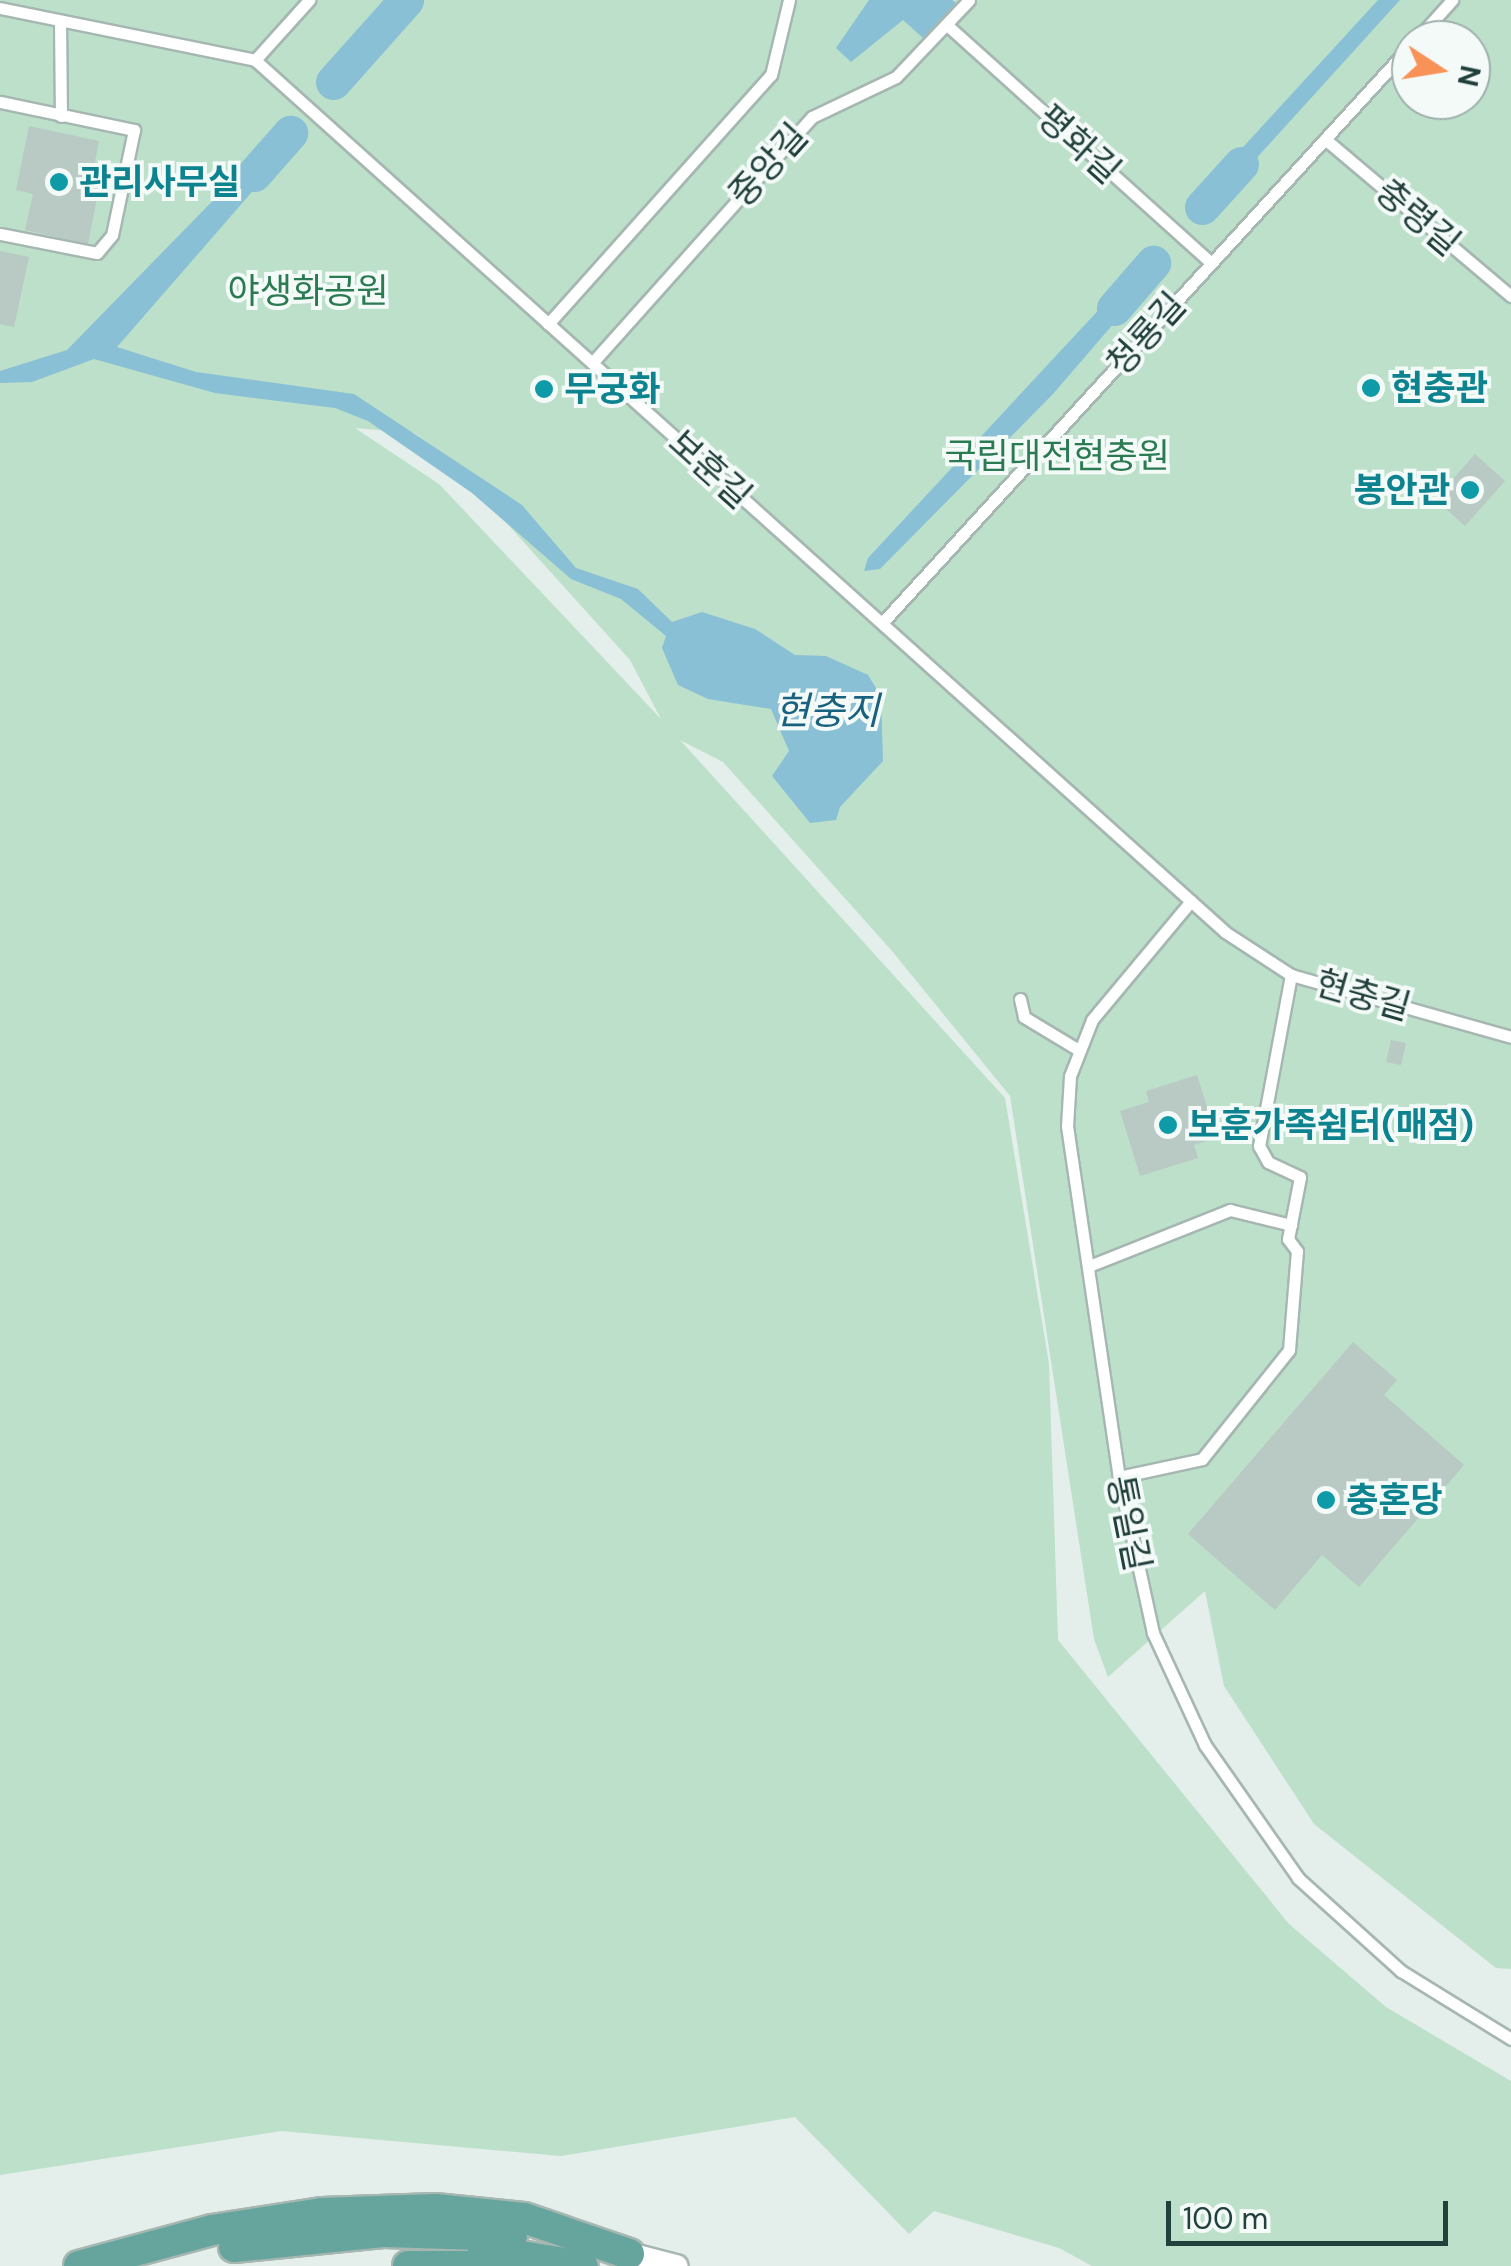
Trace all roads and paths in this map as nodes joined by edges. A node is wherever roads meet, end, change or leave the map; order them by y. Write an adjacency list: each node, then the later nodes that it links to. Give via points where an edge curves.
1 (309, 0): 9 (lane)
2 (789, 0): 17 (lane, 중앙길, via 771,75)
3 (970, 0): 8 (lane, 중앙길)
4 (1452, 0): 6 (lane, 청룡길)
5 (0, 8): 7 (lane)
6 (1433, 20)
7 (60, 21): 9 (lane); 12 (lane)
8 (947, 24): 15 (lane, 평화길); 18 (lane, 중앙길, via 896,76 812,117)
9 (255, 60): 17 (lane, 보훈길)
10 (1391, 66): 13 (lane, 청룡길)
11 (0, 102): 12 (lane)
12 (61, 116): 14 (lane, via 134,130 112,235 96,253)
13 (1325, 139): 15 (lane, 청룡길); 16 (lane, 충령길)
14 (0, 234)
15 (1211, 263): 19 (lane, 청룡길)
16 (1511, 296)
17 (548, 324): 18 (lane, 보훈길)
18 (592, 363): 19 (lane, 보훈길)
19 (882, 623): 20 (lane, 보훈길)
20 (1191, 901): 21 (lane, 보훈길); 25 (lane, 통일길, via 1092,1020)
21 (1225, 932): 22 (lane, 현충길)
22 (1292, 975): 24 (lane, 현충길); 26 (lane, via 1259,1146 1268,1162 1300,1177)
23 (1020, 999): 25 (lane, via 1024,1017 1052,1040)
24 (1511, 1037)
25 (1077, 1049): 27 (lane, 통일길, via 1068,1126)
26 (1291, 1225): 27 (lane, via 1230,1210); 28 (lane, via 1288,1240 1297,1250 1289,1350 1202,1458)
27 (1089, 1266): 28 (lane, 통일길)
28 (1120, 1477): 29 (lane, 통일길, via 1153,1633 1204,1745 1251,1817 1298,1878 1401,1971)
29 (1511, 2040)
30 (629, 2254): 31 (main road, via 524,2218 435,2209 322,2214 212,2230); 32 (main road, via 516,2236 385,2232 235,2247); 37 (street)
31 (79, 2266)
32 (147, 2266)
33 (222, 2266): 36 (main road, via 420,2244)
34 (408, 2266): 35 (main road)
35 (501, 2266)
36 (583, 2266)
37 (676, 2266)

